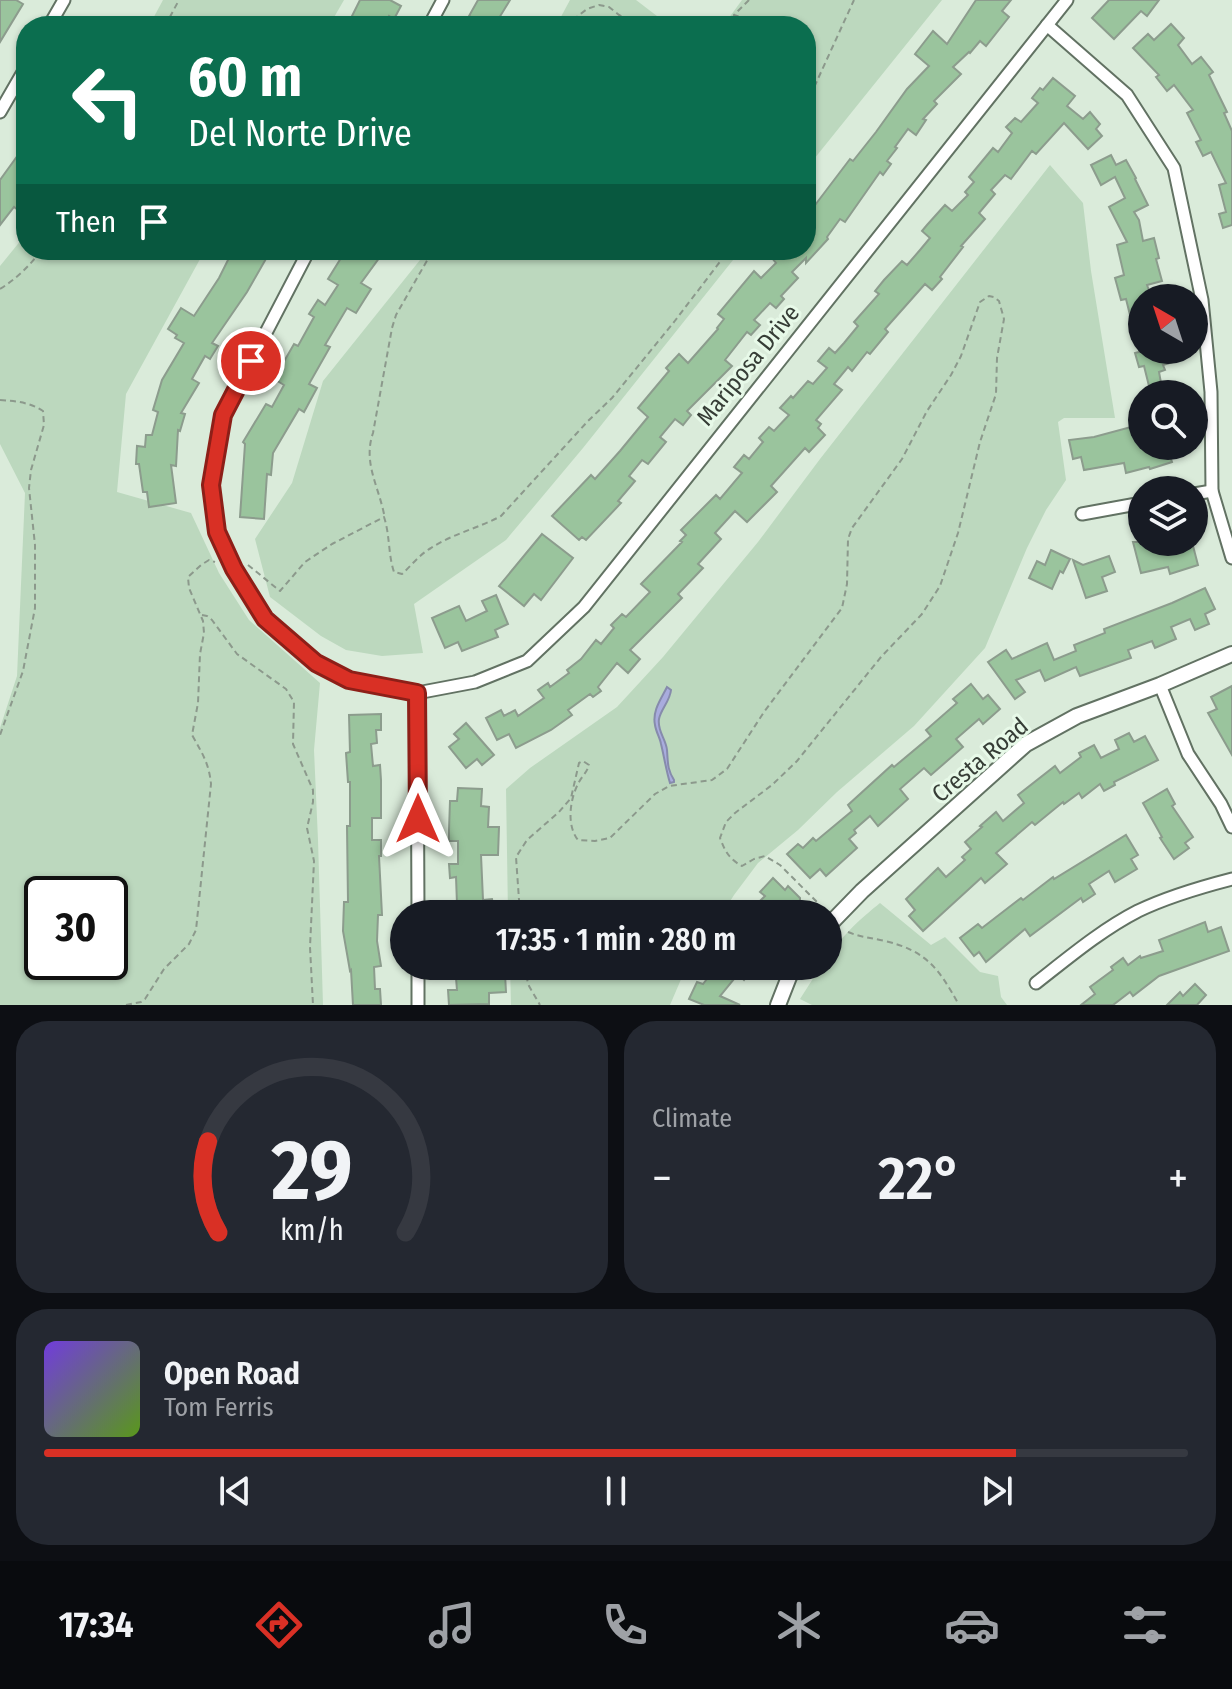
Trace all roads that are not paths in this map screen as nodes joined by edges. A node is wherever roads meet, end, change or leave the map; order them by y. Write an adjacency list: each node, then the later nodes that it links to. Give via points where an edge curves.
1 (1067, 0): 2 (street, Mariposa Drive)
2 (1047, 25): 6 (street, via 1127,95 1174,168 1202,300 1211,392); 13 (street, Mariposa Drive, via 584,607 527,661 475,682)
3 (16, 84): 4 (street)
4 (0, 112)
5 (304, 260): 13 (street, via 223,415 211,485 217,532 265,619 316,663 349,680)
6 (1212, 491): 7 (street); 10 (street)
7 (1208, 492)
8 (1128, 506): 9 (street)
9 (1082, 514)
10 (1232, 558)
11 (1232, 654): 12 (street, Cresta Road)
12 (1160, 685): 14 (street, via 1188,754); 17 (street, Cresta Road, via 1077,716 1026,744)
13 (417, 693): 16 (street)
14 (1232, 827)
15 (1232, 879): 20 (street, via 1137,912)
16 (418, 900)
17 (842, 912)
18 (418, 980): 21 (street)
19 (788, 980): 22 (street)
20 (1036, 983)
21 (418, 1005)
22 (778, 1005)

